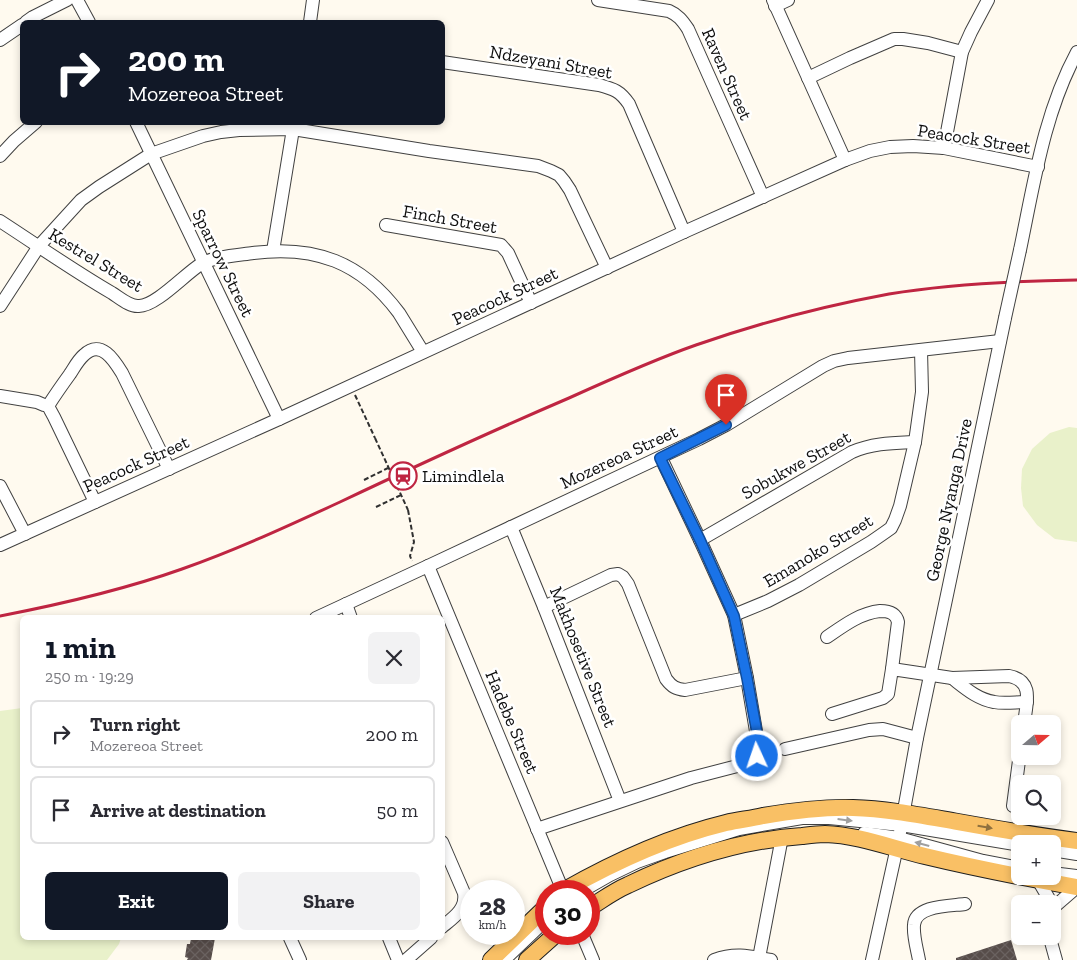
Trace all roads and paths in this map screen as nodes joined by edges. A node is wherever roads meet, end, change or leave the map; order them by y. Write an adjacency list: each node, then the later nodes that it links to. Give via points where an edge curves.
1 (67, 0): 8 (street)
2 (78, 0): 9 (street)
3 (313, 0): 10 (street)
4 (598, 0): 25 (street, Raven Street, via 669,11 682,20)
5 (788, 0): 7 (street)
6 (988, 0): 13 (street)
7 (774, 3): 16 (street)
8 (29, 20)
9 (87, 20)
10 (310, 20)
11 (20, 26): 12 (street)
12 (0, 40)
13 (962, 52): 16 (street, via 894,39); 20 (street)
14 (1077, 52): 24 (street, George Nyanga Drive, via 1052,111)
15 (445, 62): 28 (street, Ndzeyani Street, via 599,85 618,91 629,104)
16 (808, 78): 23 (street)
17 (33, 125): 22 (street)
18 (137, 125): 21 (street, Sparrow Street)
19 (294, 126): 21 (street, via 221,132); 30 (street); 32 (street, via 429,151 538,166 551,171 570,190)
20 (944, 148): 23 (street, Peacock Street, via 890,147); 24 (street, Peacock Street)
21 (151, 154): 29 (street, via 82,200); 31 (street, Sparrow Street)
22 (0, 156)
23 (845, 160): 25 (street, Peacock Street)
24 (1038, 167): 35 (street, George Nyanga Drive, bridge)
25 (763, 197): 28 (street, Peacock Street)
26 (0, 221): 29 (street, Kestrel Street)
27 (386, 225): 33 (street, Finch Street, via 501,244)
28 (684, 232): 32 (street, Peacock Street)
29 (39, 246): 31 (street, Kestrel Street, via 101,287 139,306 159,298); 34 (street)
30 (273, 251): 31 (street, Kestrel Street); 37 (street, Kestrel Street, via 316,254 360,274 398,312)
31 (203, 263): 41 (street, Sparrow Street)
32 (607, 268): 33 (street, Peacock Street)
33 (531, 303): 37 (street, Peacock Street)
34 (0, 306)
35 (1000, 341): 36 (street, Mozereoa Street); 65 (street, George Nyanga Drive)
36 (921, 350): 42 (street, Emanoko Street, via 922,392); 43 (street, Mozereoa Street, via 834,361 715,431)
37 (423, 352): 38 (street, Peacock Street)
38 (350, 386): 41 (street, Peacock Street); 44 (path, bridge)
39 (0, 396): 40 (street)
40 (48, 406): 45 (street, via 85,353 102,350 109,354 122,373); 49 (street)
41 (279, 419): 45 (street, Peacock Street)
42 (915, 442): 53 (street, Sobukwe Street, via 877,444 852,452); 61 (street, Emanoko Street, via 900,506 891,528 799,585)
43 (660, 458): 51 (street, Mozereoa Street); 53 (street)
44 (388, 468): 46 (path); 48 (path, bridge)
45 (169, 469): 49 (street, Peacock Street)
46 (364, 480)
47 (0, 486): 52 (street)
48 (401, 495): 50 (path); 55 (path, bridge, via 408,510 414,542 410,556)
49 (95, 502): 52 (street, Peacock Street)
50 (376, 507)
51 (511, 527): 55 (street, Mozereoa Street); 57 (street, Makhosetive Street)
52 (25, 534): 54 (street, Peacock Street)
53 (700, 540): 61 (street)
54 (0, 545)
55 (423, 569): 56 (street, Mozereoa Street); 60 (street, Hadebe Street)
56 (346, 604): 58 (street, Mozereoa Street); 59 (street)
57 (544, 608): 66 (street, via 618,574 628,584 670,685 685,690); 73 (street, Makhosetive Street)
58 (322, 615)
59 (350, 615)
60 (443, 615)
61 (734, 616): 66 (street)
62 (445, 619): 75 (street, Hadebe Street)
63 (827, 637): 64 (street, via 869,612 892,613 898,622)
64 (892, 669): 65 (street); 69 (street, via 888,694 883,698)
65 (931, 675): 67 (street); 71 (street, George Nyanga Drive)
66 (747, 678): 73 (street, via 759,751 754,760)
67 (952, 678): 68 (street, via 974,695 987,700); 68 (street, via 1017,677 1027,689)
68 (1027, 702): 70 (street)
69 (832, 714)
70 (1025, 715)
71 (917, 738): 72 (street, via 883,729 869,730); 74 (street, George Nyanga Drive)
72 (784, 749)
73 (620, 801): 75 (street)
74 (902, 819): 77 (main road, one-way to 77); 78 (street); 79 (street, George Nyanga Drive); 88 (main road, via 853,808 823,808 726,823 644,850); 89 (street, one-way to 74, via 637,862 739,829 802,818)
75 (537, 829): 87 (street, Hadebe Street)
76 (782, 837): 79 (main road, via 824,834); 94 (main road, via 740,845 685,862 626,886); 106 (street)
77 (1077, 841)
78 (1011, 843)
79 (898, 844): 83 (street, one-way to 79); 84 (main road, via 967,866); 92 (street, via 855,831 802,828 769,832 665,861); 116 (street, George Nyanga Drive)
80 (445, 849): 97 (street, via 465,899 460,911)
81 (1061, 851): 82 (street)
82 (1077, 854)
83 (1011, 866)
84 (1011, 872)
85 (1061, 876): 86 (street)
86 (1077, 876)
87 (558, 880)
88 (583, 880)
89 (600, 880)
90 (1061, 882): 91 (main road)
91 (1077, 887): 93 (street)
92 (600, 893)
93 (1061, 899)
94 (600, 901)
95 (965, 904): 117 (street, via 925,910 914,920)
96 (535, 918): 110 (main road)
97 (445, 925)
98 (535, 930): 111 (street)
99 (291, 940): 107 (street)
100 (390, 940): 108 (street)
101 (429, 940): 109 (street)
102 (535, 943): 112 (street)
103 (544, 945): 113 (main road)
104 (587, 945): 114 (street)
105 (1052, 945): 118 (street)
106 (765, 959): 115 (street, via 734,954)
107 (300, 960)
108 (398, 960)
109 (406, 960)
110 (491, 960)
111 (504, 960)
112 (517, 960)
113 (527, 960)
114 (593, 960)
115 (714, 960)
116 (872, 960)
117 (919, 960)
118 (1056, 960)

